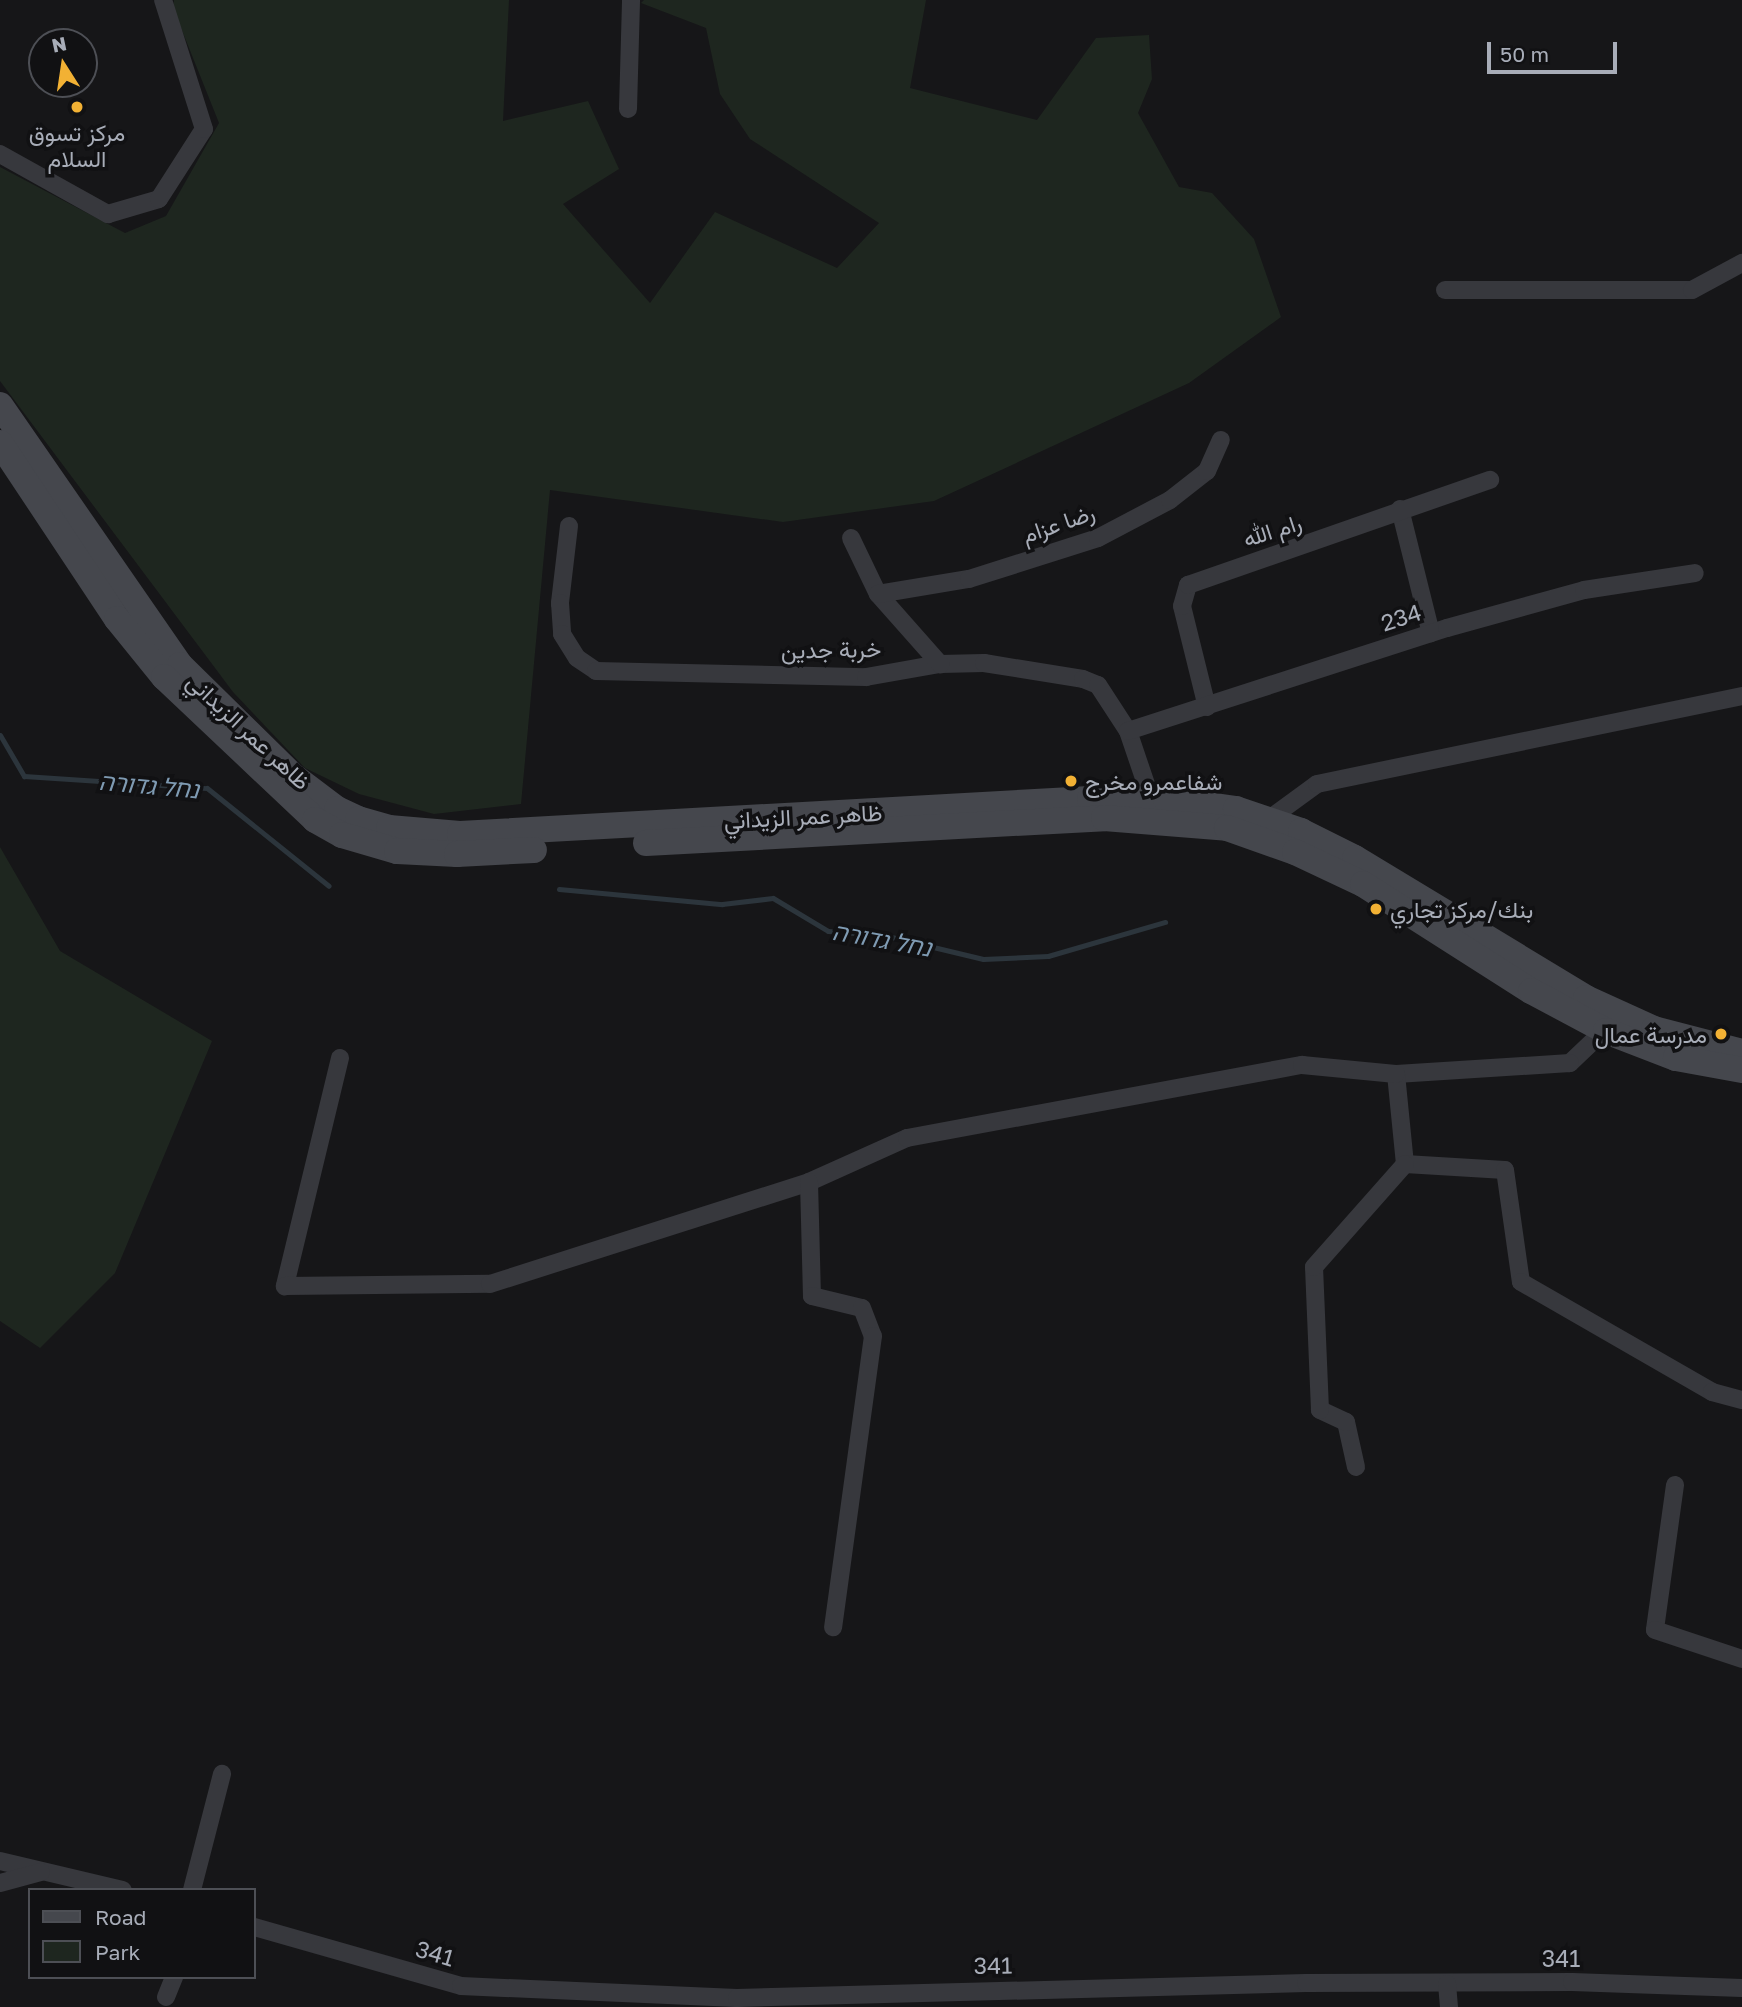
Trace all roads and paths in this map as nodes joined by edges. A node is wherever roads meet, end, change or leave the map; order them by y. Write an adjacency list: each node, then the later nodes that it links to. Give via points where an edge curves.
1 (163, 0): 4 (street, via 204,129 159,199 108,214)
2 (631, 0): 3 (street)
3 (628, 109)
4 (0, 154)
5 (1742, 263): 6 (street, via 1692,290)
6 (1445, 290)
7 (0, 405): 21 (main road, ظاهر عمر الزيداني, via 180,665 292,775 358,819 416,832 507,833 1045,801)
8 (1221, 440): 15 (street, رضا عزام, via 1207,471 1170,500 1098,538 969,579)
9 (0, 443): 23 (main road, ظاهر عمر الزيداني, via 117,619 164,677 294,803 342,835 397,851 457,854 1044,820 1151,820 1227,828 1295,852 1363,884 1531,991)
10 (1490, 480): 11 (street, رام الله)
11 (1401, 509): 16 (street); 19 (street, رام الله, via 1188,585 1182,606)
12 (569, 526): 17 (street, خربة جدين, via 560,603 562,634 577,658 596,671 866,677)
13 (851, 538): 15 (street)
14 (1695, 573): 16 (street, 234, via 1584,590)
15 (878, 594): 17 (street)
16 (1431, 633): 19 (street, 234)
17 (940, 664): 20 (street, خربة جدين, via 984,663 1083,679 1098,685)
18 (1742, 696): 22 (street, via 1317,784)
19 (1207, 707): 20 (street, 234)
20 (1128, 731): 21 (street, خربة جدين)
21 (1151, 799): 22 (main road, ظاهر عمر الزيداني, via 1236,809)
22 (1269, 819): 23 (main road, ظاهر عمر الزيداني, via 1355,858)
23 (1612, 1022): 24 (main road, ظاهر عمر الزيداني); 26 (main road, ظاهر عمر الزيداني, via 1676,1059); 27 (street, via 1570,1063)
24 (1742, 1052)
25 (340, 1058): 29 (street, via 285,1286 490,1284)
26 (1742, 1070)
27 (1396, 1074): 28 (street); 29 (street, via 1302,1065 907,1138)
28 (1405, 1164): 30 (street, via 1505,1170 1521,1282 1712,1392); 31 (street, via 1314,1267 1320,1410 1346,1422)
29 (809, 1182): 33 (street, via 812,1296 862,1308 873,1336)
30 (1742, 1399)
31 (1356, 1467)
32 (1675, 1485): 34 (street, via 1655,1630)
33 (833, 1627)
34 (1742, 1659)
35 (222, 1774): 40 (street)
36 (0, 1861): 37 (street)
37 (44, 1871): 38 (street); 39 (street)
38 (0, 1883)
39 (115, 1888)
40 (193, 1888)
41 (256, 1928): 43 (street, 341, via 461,1986 737,1998 1238,1984)
42 (173, 1979): 45 (street)
43 (1447, 1984): 44 (street, 341, via 1572,1982); 46 (street)
44 (1742, 1988)
45 (166, 1997)
46 (1449, 2007)

